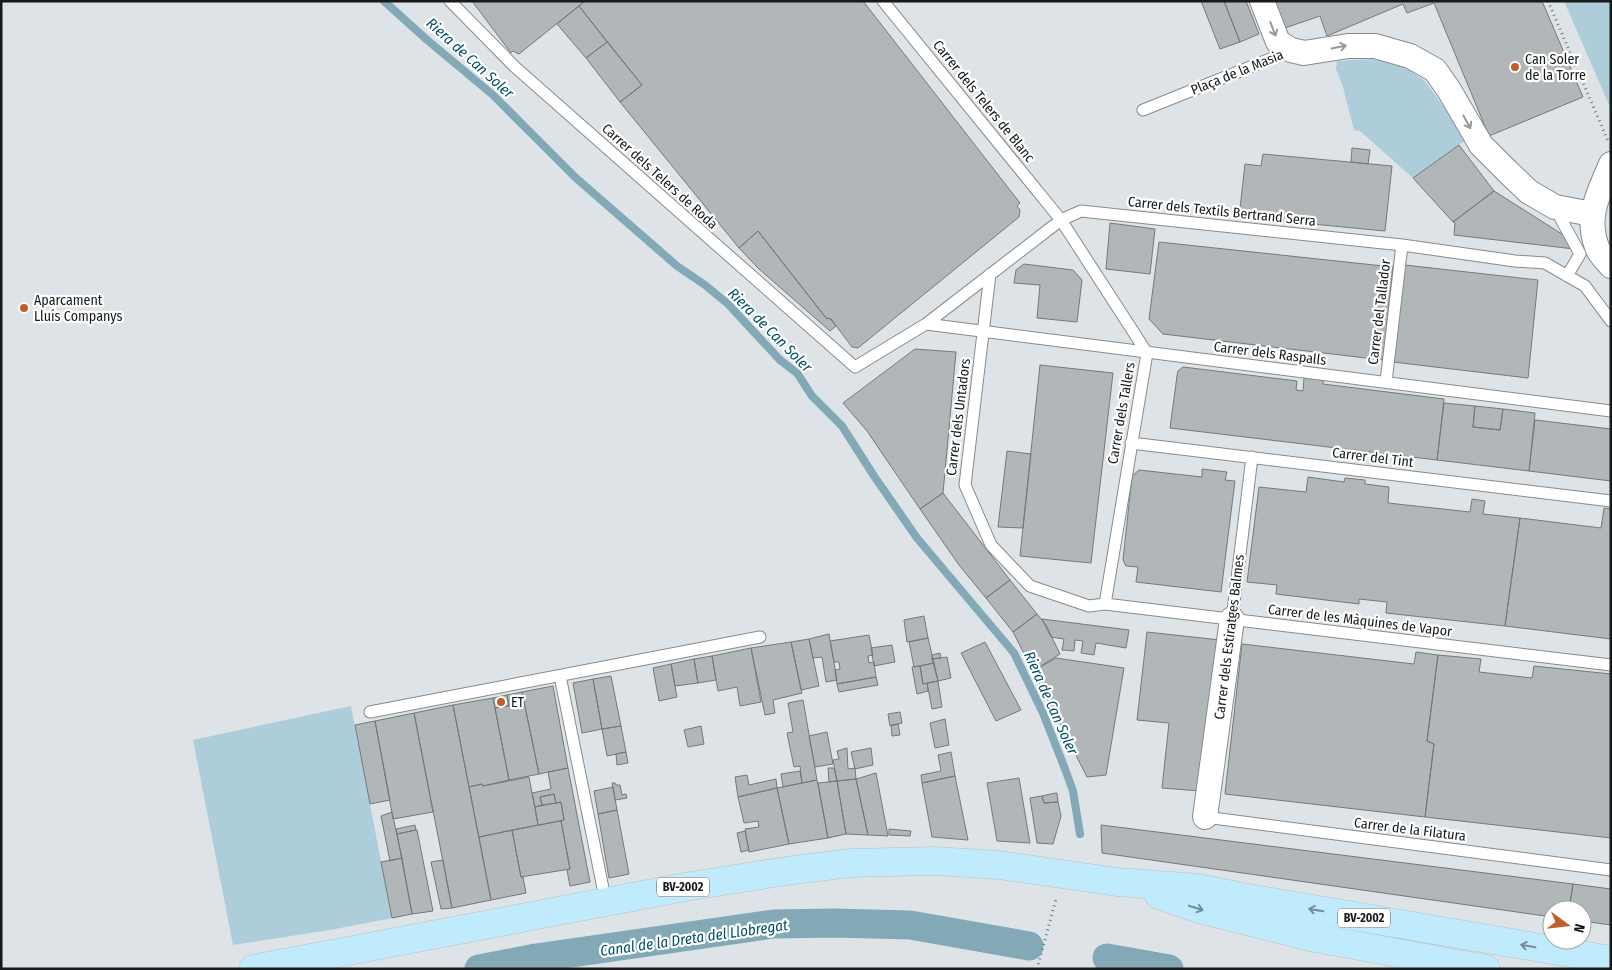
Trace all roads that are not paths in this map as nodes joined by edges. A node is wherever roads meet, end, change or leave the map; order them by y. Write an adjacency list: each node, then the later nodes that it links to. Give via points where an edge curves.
1 (450, 1): 18 (lane, Carrer dels Telers de Roda, via 515,67)
2 (883, 1): 9 (lane, Carrer dels Telers de Blanc)
3 (1262, 1): 4 (street, one-way to 4, via 1278,42)
4 (1291, 50): 5 (lane, Plaça de la Masia); 7 (street, Plaça de la Masia, one-way to 7, via 1304,53 1348,46 1375,46 1410,56 1435,70 1481,145 1529,192)
5 (1143, 110)
6 (1610, 156): 8 (street)
7 (1555, 207): 8 (street, Plaça de la Masia); 13 (lane, via 1580,254)
8 (1592, 214): 11 (street, via 1597,249)
9 (1061, 220): 10 (lane, Carrer dels Textils Bertrand Serra, via 1081,211); 12 (lane, Carrer dels Textils Bertrand Serra); 17 (lane, Carrer dels Tallers)
10 (1402, 245): 13 (lane, Carrer dels Textils Bertrand Serra, via 1545,263); 19 (lane, Carrer del Tallador)
11 (1611, 266)
12 (990, 274): 15 (lane, Carrer dels Textils Bertrand Serra); 16 (lane, Carrer dels Untadors)
13 (1567, 276): 14 (lane, Carrer dels Textils Bertrand Serra, via 1585,286)
14 (1611, 321)
15 (926, 324): 16 (lane, Carrer dels Raspalls); 18 (lane, Carrer dels Textils Bertrand Serra)
16 (983, 332): 17 (lane, Carrer dels Raspalls); 24 (lane, Carrer dels Untadors, via 965,484 991,545 1030,586 1089,606)
17 (1147, 353): 19 (lane, Carrer dels Raspalls); 21 (lane, Carrer dels Tallers)
18 (855, 367)
19 (1386, 382): 20 (lane, Carrer dels Raspalls)
20 (1611, 411)
21 (1131, 443): 22 (lane, Carrer del Tint); 24 (lane, Carrer dels Tallers)
22 (1252, 457): 23 (lane, Carrer del Tint); 25 (lane, Carrer dels Estiratges Balmes)
23 (1611, 501)
24 (1105, 604): 25 (lane, Carrer de les Màquines de Vapor)
25 (1232, 620): 27 (lane, Carrer de les Màquines de Vapor); 30 (street, Carrer dels Estiratges Balmes)
26 (760, 638): 28 (lane)
27 (1611, 665)
28 (560, 676): 29 (lane); 33 (lane)
29 (370, 712)
30 (1205, 817): 31 (lane, Carrer de la Filatura)
31 (1611, 870)
32 (1117, 882): 33 (main road, BV-2002, via 935,861 850,863 786,870); 34 (main road, BV-2002, one-way to 32, via 1198,888); 36 (main road, BV-2002, one-way to 36, via 1199,909 1310,938)
33 (606, 903): 35 (main road, BV-2002)
34 (1611, 960)
35 (253, 969)
36 (1486, 969)

